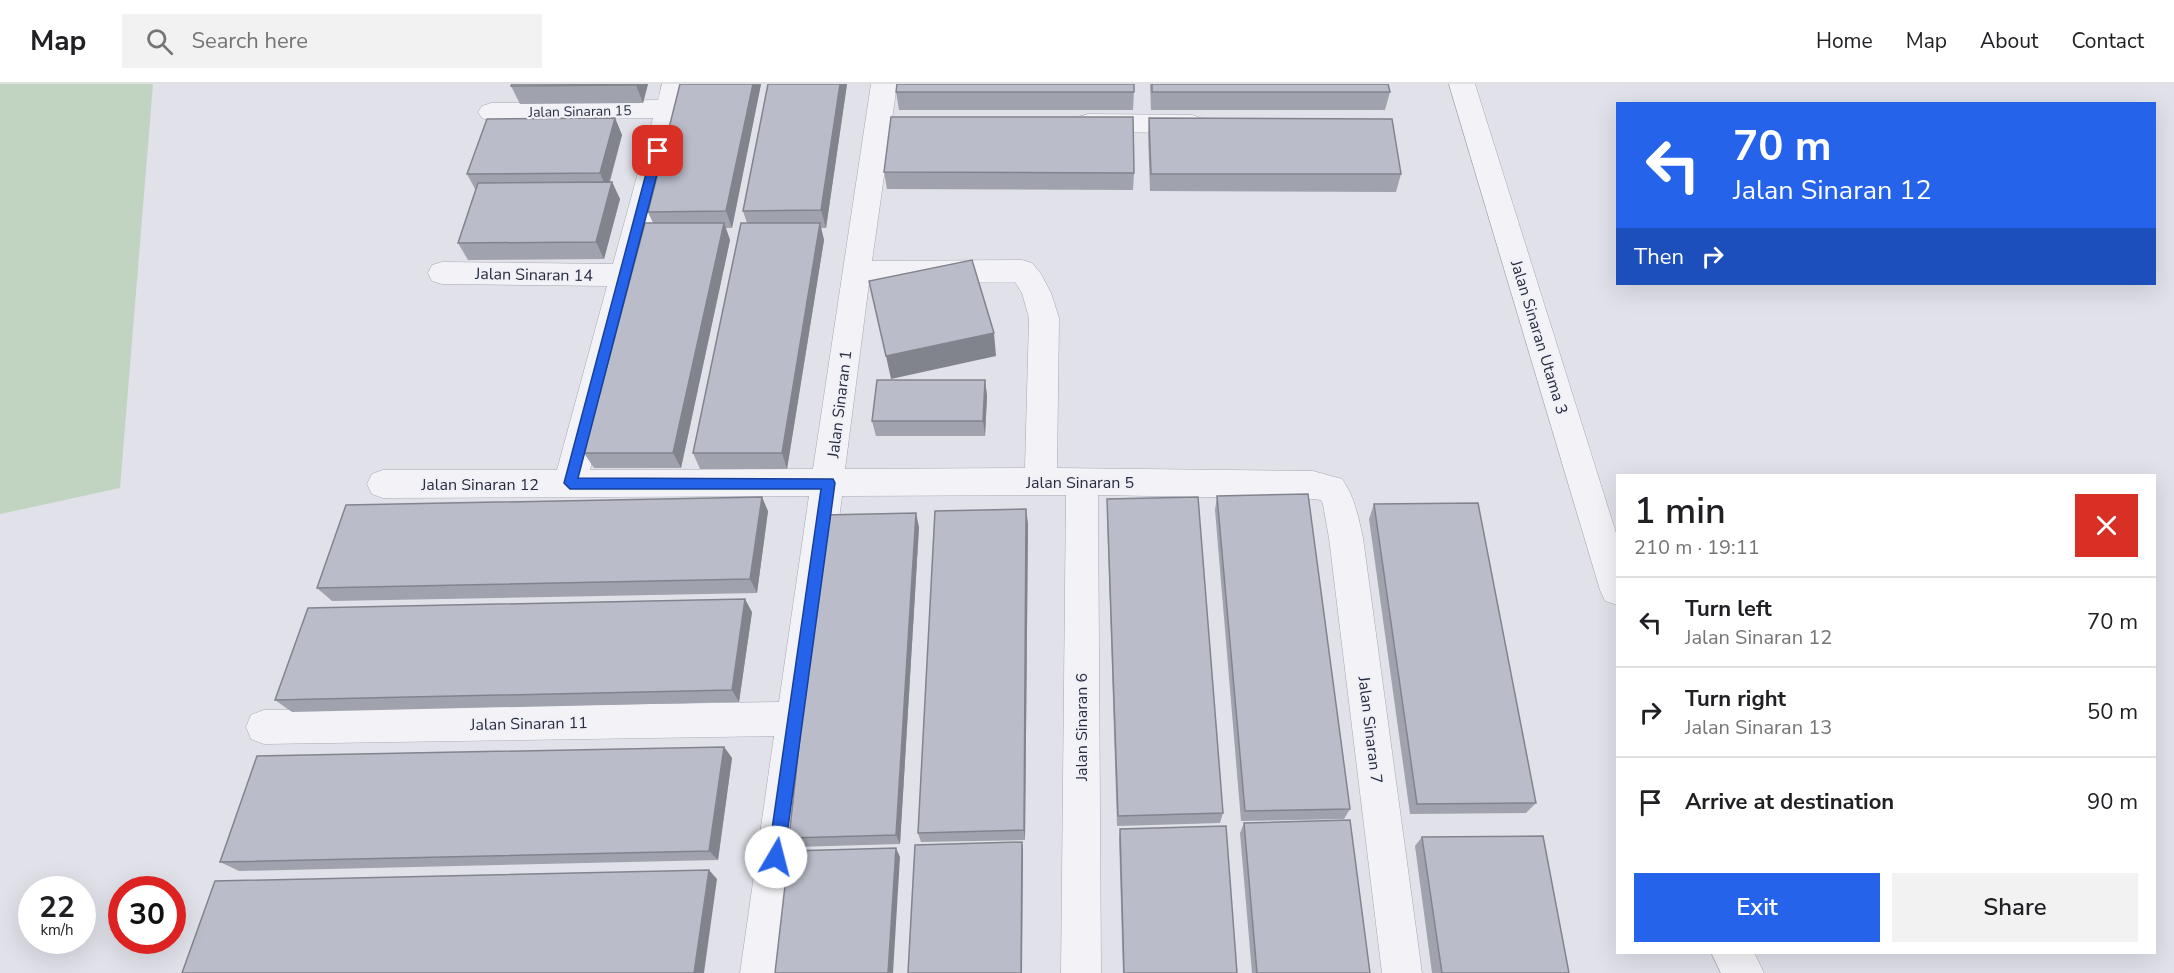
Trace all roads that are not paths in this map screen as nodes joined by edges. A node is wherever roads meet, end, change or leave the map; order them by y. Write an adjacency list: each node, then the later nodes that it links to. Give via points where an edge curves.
1 (884, 84): 7 (street, Jalan Sinaran 1, via 891,119)
2 (1462, 84): 16 (street, Jalan Sinaran Utama 3)
3 (672, 97): 4 (street, Jalan Sinaran 15); 9 (street)
4 (491, 112)
5 (1068, 122): 6 (street)
6 (1222, 125)
7 (856, 272): 11 (street, via 1022,271 1034,284 1044,318); 13 (street, Jalan Sinaran 1)
8 (442, 273): 9 (street, Jalan Sinaran 14)
9 (626, 275): 12 (street)
10 (1082, 481): 11 (street, Jalan Sinaran 5); 15 (street, Jalan Sinaran 5, via 1313,485); 21 (street, Jalan Sinaran 6)
11 (1041, 482): 13 (street, Jalan Sinaran 5)
12 (570, 483): 13 (street, Jalan Sinaran 12); 14 (street, Jalan Sinaran 12)
13 (828, 483): 17 (street, Jalan Sinaran 1)
14 (383, 484)
15 (1331, 489): 22 (street, Jalan Sinaran 7, via 1339,501 1346,538)
16 (1616, 587)
17 (794, 719): 18 (street, Jalan Sinaran 11); 20 (street, Jalan Sinaran 1)
18 (264, 727)
19 (1732, 954): 23 (street)
20 (760, 973)
21 (1081, 973)
22 (1402, 973)
23 (1744, 973)

